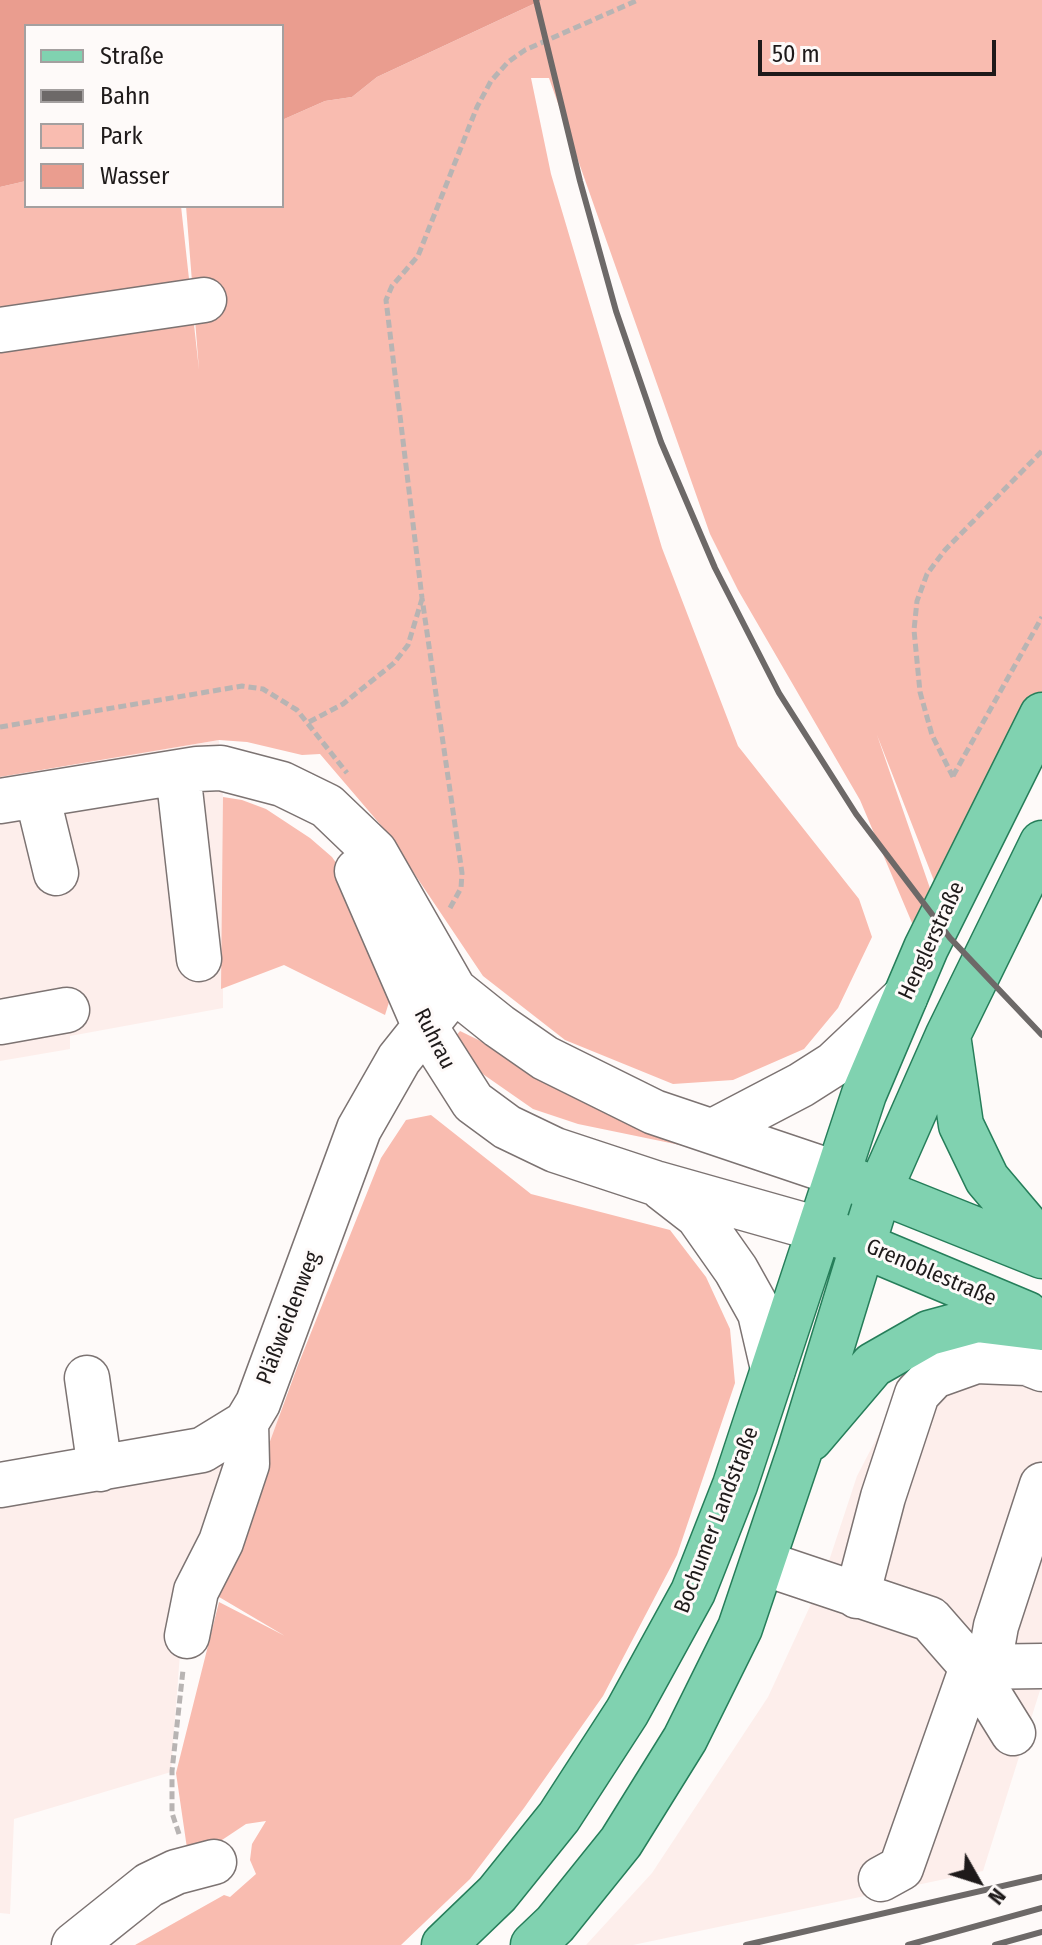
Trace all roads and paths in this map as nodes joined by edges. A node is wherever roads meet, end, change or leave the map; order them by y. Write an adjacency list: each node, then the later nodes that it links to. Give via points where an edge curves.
1 (638, 0): 5 (path, via 525,50 491,81 418,256 386,300)
2 (204, 300): 3 (street)
3 (0, 330)
4 (1042, 451): 6 (path, via 945,550 927,574 917,601 920,692 932,735 953,777)
5 (422, 598): 8 (path, via 408,645 394,663 365,688 309,722 281,697 242,686); 14 (path, via 462,873 461,888)
6 (1042, 617)
7 (1042, 715): 17 (main road, Henglerstraße)
8 (0, 727)
9 (178, 772): 10 (street, Ruhrau, via 221,768); 11 (street, Ruhrau); 15 (street)
10 (307, 797): 16 (street, Ruhrau, via 327,806 375,852); 20 (street, Ruhrau, via 332,826 369,893)
11 (19, 798): 13 (street)
12 (1042, 843): 21 (main road)
13 (56, 873)
14 (446, 913)
15 (199, 959)
16 (454, 990): 20 (street, Pläßweidenweg); 22 (street, Ruhrau, via 545,1058 654,1112)
17 (905, 997): 22 (street, via 834,1064); 23 (main road, Henglerstraße)
18 (67, 1010): 19 (street)
19 (0, 1022)
20 (424, 1025): 24 (street, Ruhrau, via 473,1102 507,1127 555,1150); 35 (street, Pläßweidenweg, via 359,1129)
21 (948, 1035): 25 (main road); 28 (main road, via 961,1125 987,1179)
22 (715, 1130): 23 (street, Ruhrau)
23 (835, 1173): 25 (main road); 26 (main road, Bochumer Landstraße)
24 (655, 1183): 26 (street, Ruhrau); 32 (street, Ruhrau, via 698,1216 736,1270 760,1313)
25 (880, 1189): 27 (main road); 29 (main road)
26 (818, 1229): 27 (main road, Grenoblestraße); 32 (main road, Bochumer Landstraße)
27 (862, 1243): 30 (main road, Grenoblestraße); 36 (main road)
28 (1042, 1244)
29 (1042, 1256)
30 (1042, 1321)
31 (1042, 1328): 36 (main road, via 977,1320 929,1333 873,1365)
32 (773, 1369): 48 (main road, Bochumer Landstraße, via 693,1592 627,1712 559,1817 497,1894)
33 (1042, 1369): 41 (street, via 1027,1363 976,1361 934,1376 917,1394)
34 (87, 1378): 37 (street)
35 (246, 1423): 37 (street, via 202,1450); 42 (street, via 247,1464 221,1542 196,1591)
36 (800, 1450): 40 (main road)
37 (100, 1469): 38 (street)
38 (0, 1485)
39 (1042, 1485): 43 (street, via 996,1626 992,1648)
40 (763, 1563): 41 (street); 49 (main road, via 740,1628 685,1739 621,1842)
41 (857, 1596): 43 (street, via 930,1619)
42 (187, 1636): 45 (path, via 172,1813 181,1839)
43 (1005, 1667): 44 (street); 46 (street)
44 (1013, 1733)
45 (214, 1862): 47 (street, via 149,1885)
46 (907, 1863)
47 (74, 1945)
48 (444, 1945)
49 (533, 1945)

